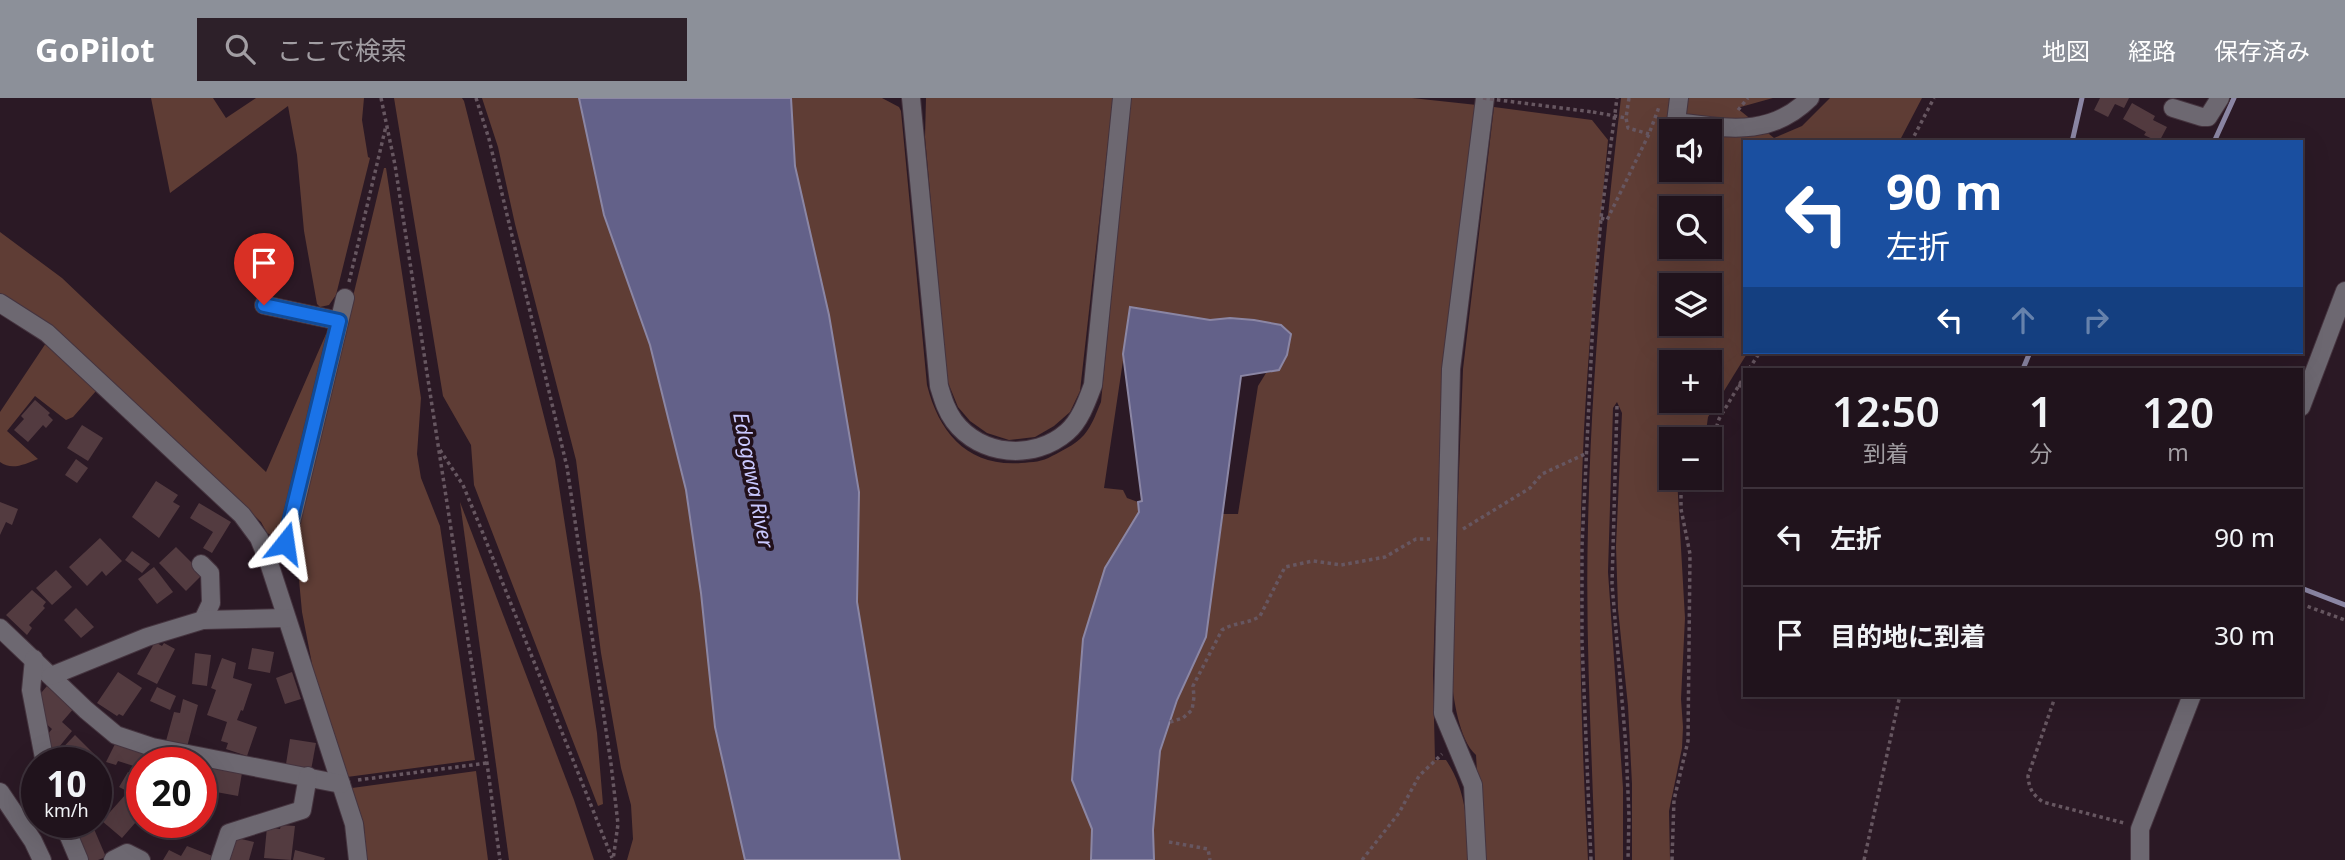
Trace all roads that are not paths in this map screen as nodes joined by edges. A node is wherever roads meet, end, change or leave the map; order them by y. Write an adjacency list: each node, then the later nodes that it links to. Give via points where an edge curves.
1 (911, 98): 2 (street, via 939,386 956,424 970,437 1009,452 1031,450 1068,432 1093,385)
2 (1122, 98)
3 (1484, 98): 33 (street, via 1451,369 1443,713 1474,785)
4 (1679, 98): 5 (street, via 1676,122 1748,129 1788,115)
5 (1810, 98)
6 (2220, 98): 7 (street, via 2208,117)
7 (2173, 108)
8 (2345, 291): 13 (street)
9 (345, 298): 12 (street)
10 (0, 303): 14 (street, via 47,333 242,514)
11 (264, 305): 12 (street)
12 (339, 321): 14 (street, via 288,535)
13 (2303, 402)
14 (268, 560): 16 (street)
15 (201, 564): 17 (street, via 210,573 211,603)
16 (286, 618): 17 (street); 24 (street)
17 (203, 620): 20 (street)
18 (0, 628): 19 (street)
19 (34, 659): 20 (street); 22 (street, via 31,690)
20 (51, 676): 23 (street, via 116,735 208,759)
21 (2191, 697): 34 (street, via 2140,829)
22 (42, 747)
23 (308, 776): 24 (street); 31 (street, via 302,810 229,833)
24 (347, 782): 32 (street)
25 (0, 792): 27 (street)
26 (70, 838): 28 (street)
27 (41, 860)
28 (79, 860)
29 (113, 860): 30 (street, via 127,853)
30 (141, 860)
31 (220, 860)
32 (358, 860)
33 (1476, 860)
34 (2140, 860)

